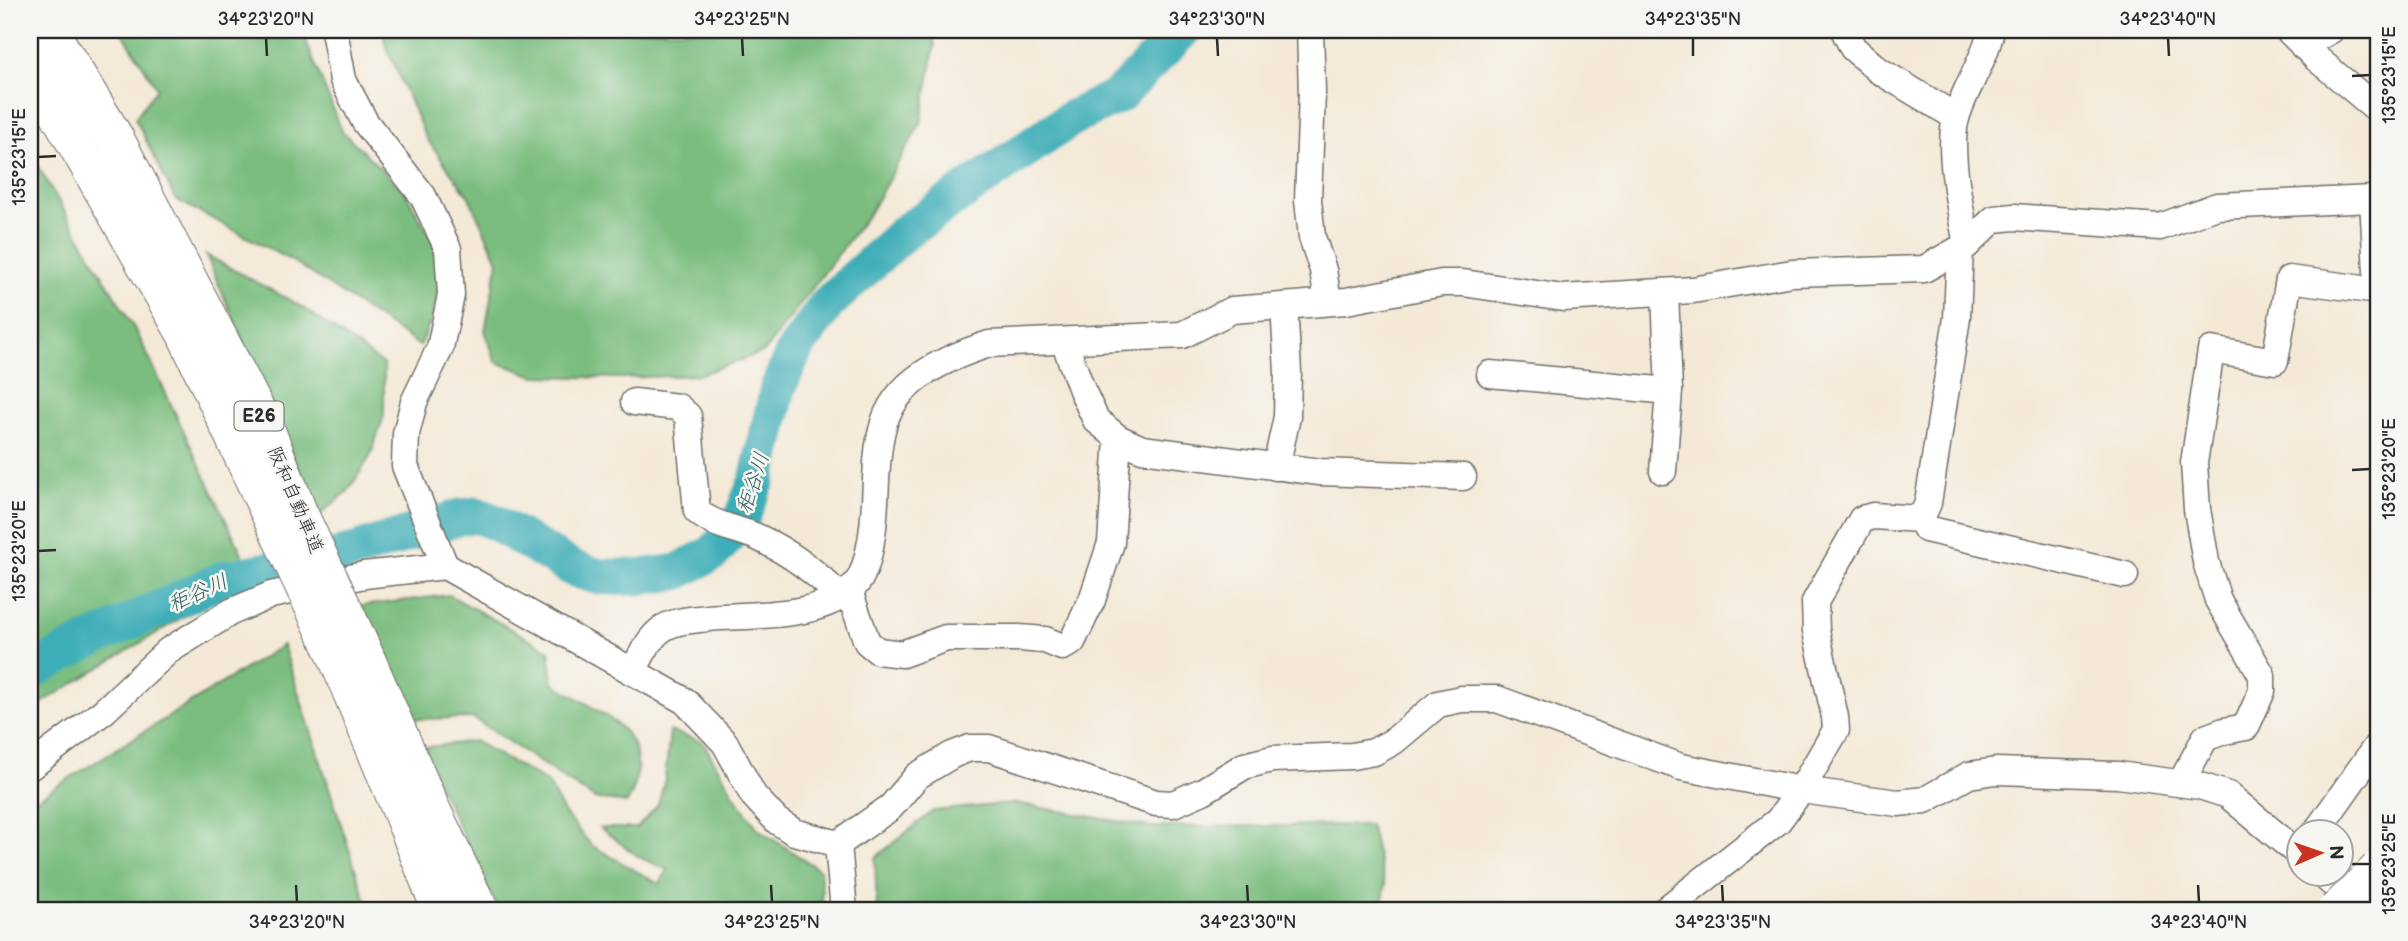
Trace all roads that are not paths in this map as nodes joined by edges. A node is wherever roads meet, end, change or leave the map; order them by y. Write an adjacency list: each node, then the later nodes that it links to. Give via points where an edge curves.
1 (334, 30): 25 (street, via 343,80 365,122 423,196 448,249 451,295 440,348 414,402 405,466)
2 (1310, 30): 14 (street, via 1308,200)
3 (1844, 30): 9 (street, via 1853,48 1878,70)
4 (1991, 30): 9 (street)
5 (2331, 30): 6 (street)
6 (2296, 38): 8 (street)
7 (45, 45): 33 (highway, 阪和自動車道 / E26, bridge, via 335,653)
8 (2378, 110)
9 (1956, 117): 11 (street, via 1953,161)
10 (2376, 198): 11 (street, via 2217,206 2160,227 1994,219); 12 (street)
11 (1963, 247): 13 (street, via 1924,269 1792,272); 24 (street, via 1957,318 1928,503)
12 (2378, 291): 31 (street, via 2289,279 2275,361 2211,350 2194,463 2197,509 2218,600 2262,675 2262,691 2246,727 2205,738)
13 (1665, 292): 14 (street, via 1563,298 1442,282); 18 (street)
14 (1328, 302): 15 (street)
15 (1284, 306): 16 (street, via 1233,310 1182,335); 21 (street, via 1286,417)
16 (1064, 341): 20 (street, via 1096,420); 27 (street, via 989,344 959,354 922,373 897,398 882,427 870,549 858,583)
17 (1490, 374): 18 (street)
18 (1669, 391): 22 (street)
19 (634, 402): 27 (street, via 678,407 688,416 697,511 805,564)
20 (1118, 438): 21 (street, via 1142,449); 27 (street, via 1111,543 1072,642 1062,647 1045,640 946,638 902,654 878,651 867,642)
21 (1276, 467): 23 (street)
22 (1663, 471)
23 (1463, 477)
24 (1921, 519): 26 (street, via 1926,529); 32 (street, via 1862,519 1815,602 1816,631 1836,730)
25 (445, 566): 28 (street); 30 (street, via 364,575 271,595 231,612 168,650 104,711)
26 (2125, 575)
27 (845, 594): 28 (street, via 814,609 686,620 665,627 652,638)
28 (632, 672): 36 (street, via 685,701 725,743 753,795 777,821 794,832)
29 (2378, 744): 34 (street)
30 (30, 767)
31 (2181, 783): 32 (street, via 2118,775 1996,771 1969,775 1925,800 1898,803); 35 (street, via 2228,794)
32 (1801, 790): 36 (street, via 1681,766 1497,699 1461,699 1438,704 1374,752 1272,759 1244,766 1173,804 1156,803 989,748 970,748 917,776 891,807); 43 (street, via 1777,821)
33 (418, 814): 39 (highway, 阪和自動車道 / E26); 40 (highway, 阪和自動車道 / E26); 41 (highway)
34 (2326, 818)
35 (2286, 843)
36 (838, 844): 42 (street)
37 (2378, 870): 44 (highway, bridge)
38 (2338, 888): 45 (street)
39 (440, 911)
40 (472, 911)
41 (480, 911)
42 (844, 911)
43 (1664, 911)
44 (2336, 911)
45 (2363, 911)

